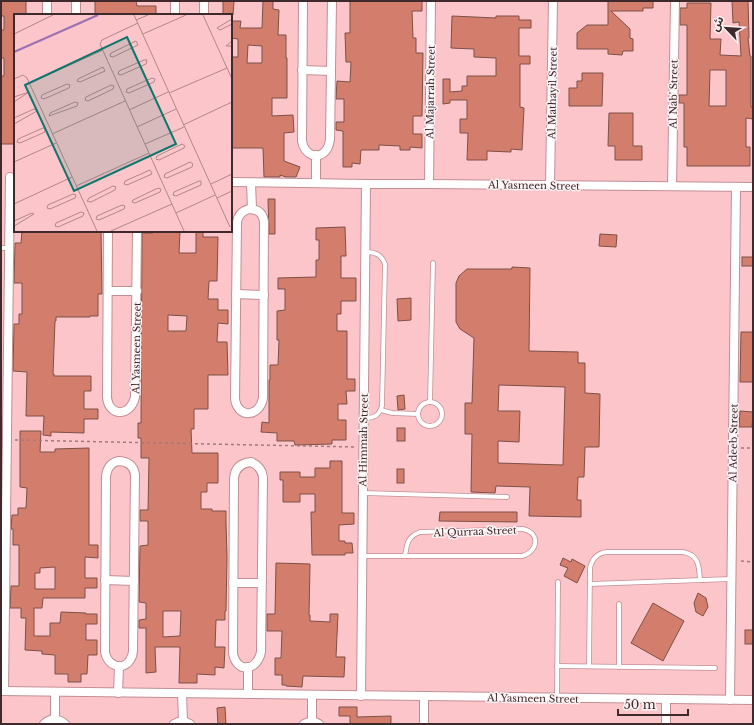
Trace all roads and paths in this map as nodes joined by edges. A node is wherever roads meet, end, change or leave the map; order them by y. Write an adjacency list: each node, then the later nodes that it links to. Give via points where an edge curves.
1 (47, 1): 10 (street)
2 (76, 1): 11 (street)
3 (175, 1): 12 (street)
4 (204, 1): 13 (street)
5 (303, 1): 14 (street)
6 (332, 1): 15 (street)
7 (431, 1): 23 (street, Al Majarrah Street)
8 (553, 1): 24 (street, Al Mathayil Street)
9 (675, 1): 25 (street, Al Nab' Street)
10 (47, 14)
11 (76, 14)
12 (175, 14)
13 (204, 14)
14 (302, 70): 15 (street); 16 (street, via 302,141 304,150)
15 (331, 70): 16 (street, via 330,140 326,151)
16 (316, 155): 21 (street)
17 (1, 176): 18 (street)
18 (13, 177): 31 (street)
19 (232, 182): 20 (street, Al Yasmeen Street)
20 (251, 182): 21 (street, Al Yasmeen Street); 28 (street)
21 (316, 183): 22 (street, Al Yasmeen Street)
22 (366, 184): 23 (street, Al Yasmeen Street); 32 (street, Al Himmah Street)
23 (429, 184): 24 (street, Al Yasmeen Street)
24 (550, 185): 25 (street, Al Yasmeen Street)
25 (672, 186): 26 (street, Al Yasmeen Street)
26 (736, 187): 27 (street, Al Yasmeen Street); 44 (street, Al Adeeb Street)
27 (753, 187)
28 (252, 209): 36 (street, via 245,210 238,219); 37 (street, via 260,212 264,218)
29 (108, 232): 34 (street, Al Yasmeen Street)
30 (138, 232): 35 (street, Al Yasmeen Street)
31 (5, 248): 42 (street)
32 (365, 252): 39 (lane, via 378,254 385,264); 41 (street, Al Himmah Street)
33 (433, 263): 38 (lane)
34 (108, 291): 35 (street, Al Yasmeen Street); 35 (street, Al Yasmeen Street, via 107,398 110,406 121,412 131,407 135,397)
35 (137, 291)
36 (236, 294): 37 (street); 37 (street, via 235,399 238,408 245,413 259,409 263,398)
37 (264, 294)
38 (430, 402): 40 (lane, via 423,404); 40 (lane, via 440,408 442,416 438,423 431,426 424,424)
39 (381, 410): 40 (lane); 41 (lane, via 374,417)
40 (418, 414)
41 (364, 418): 43 (street, Al Himmah Street)
42 (7, 440): 43 (path); 67 (street)
43 (363, 447): 46 (street, Al Himmah Street)
44 (733, 448): 45 (path); 50 (street, Al Adeeb Street)
45 (753, 448)
46 (363, 493): 47 (lane); 48 (street, Al Himmah Street)
47 (507, 497)
48 (362, 556): 49 (lane, Al Qurraa Street); 73 (street, Al Himmah Street)
49 (405, 556): 49 (lane, Al Qurraa Street, via 522,556 531,552 536,542 530,532 523,529 420,532 412,536 407,543)
50 (732, 561): 51 (path); 52 (street, Al Adeeb Street)
51 (753, 562)
52 (732, 579): 54 (lane); 77 (street, Al Adeeb Street)
53 (105, 580): 55 (street); 55 (street, via 107,472 111,464 123,461 133,467 135,475); 61 (street, via 106,656 111,663)
54 (700, 580): 59 (lane); 59 (lane, via 698,564 694,557 687,553 607,552 596,556 591,563)
55 (134, 581): 61 (street, via 133,651 129,661)
56 (233, 582): 58 (street); 58 (street, via 234,473 239,466 250,462 261,469 263,477); 65 (street, via 233,658 238,665)
57 (558, 582): 62 (lane)
58 (262, 583): 65 (street, via 261,652 257,663)
59 (590, 584): 63 (lane)
60 (619, 604): 64 (lane)
61 (119, 666): 69 (street)
62 (557, 666): 63 (lane); 75 (lane)
63 (589, 666): 64 (lane)
64 (619, 667): 66 (lane)
65 (248, 668): 71 (street)
66 (715, 668)
67 (2, 691): 68 (street, Al Yasmeen Street)
68 (55, 692): 69 (street, Al Yasmeen Street); 79 (street)
69 (118, 692): 70 (street, Al Yasmeen Street)
70 (182, 693): 71 (street, Al Yasmeen Street); 80 (street)
71 (248, 694): 72 (street, Al Yasmeen Street)
72 (312, 695): 73 (street, Al Yasmeen Street); 81 (street)
73 (361, 696): 74 (street, Al Yasmeen Street)
74 (424, 697): 75 (street, Al Yasmeen Street); 85 (street)
75 (557, 698): 76 (street, Al Yasmeen Street)
76 (666, 700): 77 (street, Al Yasmeen Street); 86 (street)
77 (730, 700): 78 (street, Al Yasmeen Street)
78 (753, 700)
79 (55, 719): 82 (street); 83 (street)
80 (186, 723): 84 (street)
81 (312, 723)
82 (44, 724)
83 (65, 724)
84 (174, 724)
85 (424, 724)
86 (666, 724)

